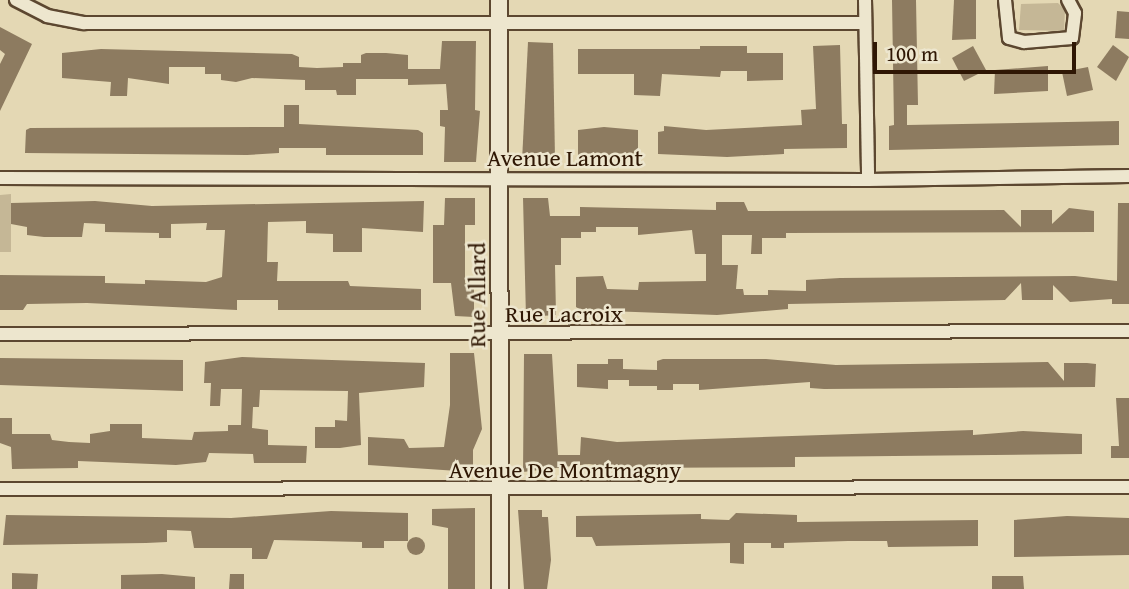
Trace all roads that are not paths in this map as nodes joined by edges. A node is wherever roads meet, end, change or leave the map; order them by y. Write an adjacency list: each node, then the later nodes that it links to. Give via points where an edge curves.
1 (16, 0): 7 (street, via 47,16 84,23)
2 (499, 0): 7 (street, Rue Allard)
3 (865, 0): 6 (street)
4 (1006, 0): 5 (street, via 1009,38 1024,42 1072,38 1075,13)
5 (1068, 0)
6 (865, 23): 7 (street); 11 (street)
7 (499, 24): 10 (street, Rue Allard)
8 (1129, 176): 11 (street, Avenue Lamont)
9 (0, 178): 10 (street, Avenue Lamont)
10 (499, 179): 11 (street, Avenue Lamont); 14 (street, Rue Allard)
11 (868, 180)
12 (1129, 331): 14 (street, Rue Lacroix)
13 (0, 334): 14 (street, Rue Lacroix)
14 (499, 336): 17 (street, Rue Allard)
15 (1129, 487): 17 (street, Avenue De Montmagny)
16 (0, 489): 17 (street, Avenue De Montmagny)
17 (500, 491): 18 (street, Rue Allard)
18 (500, 589)

